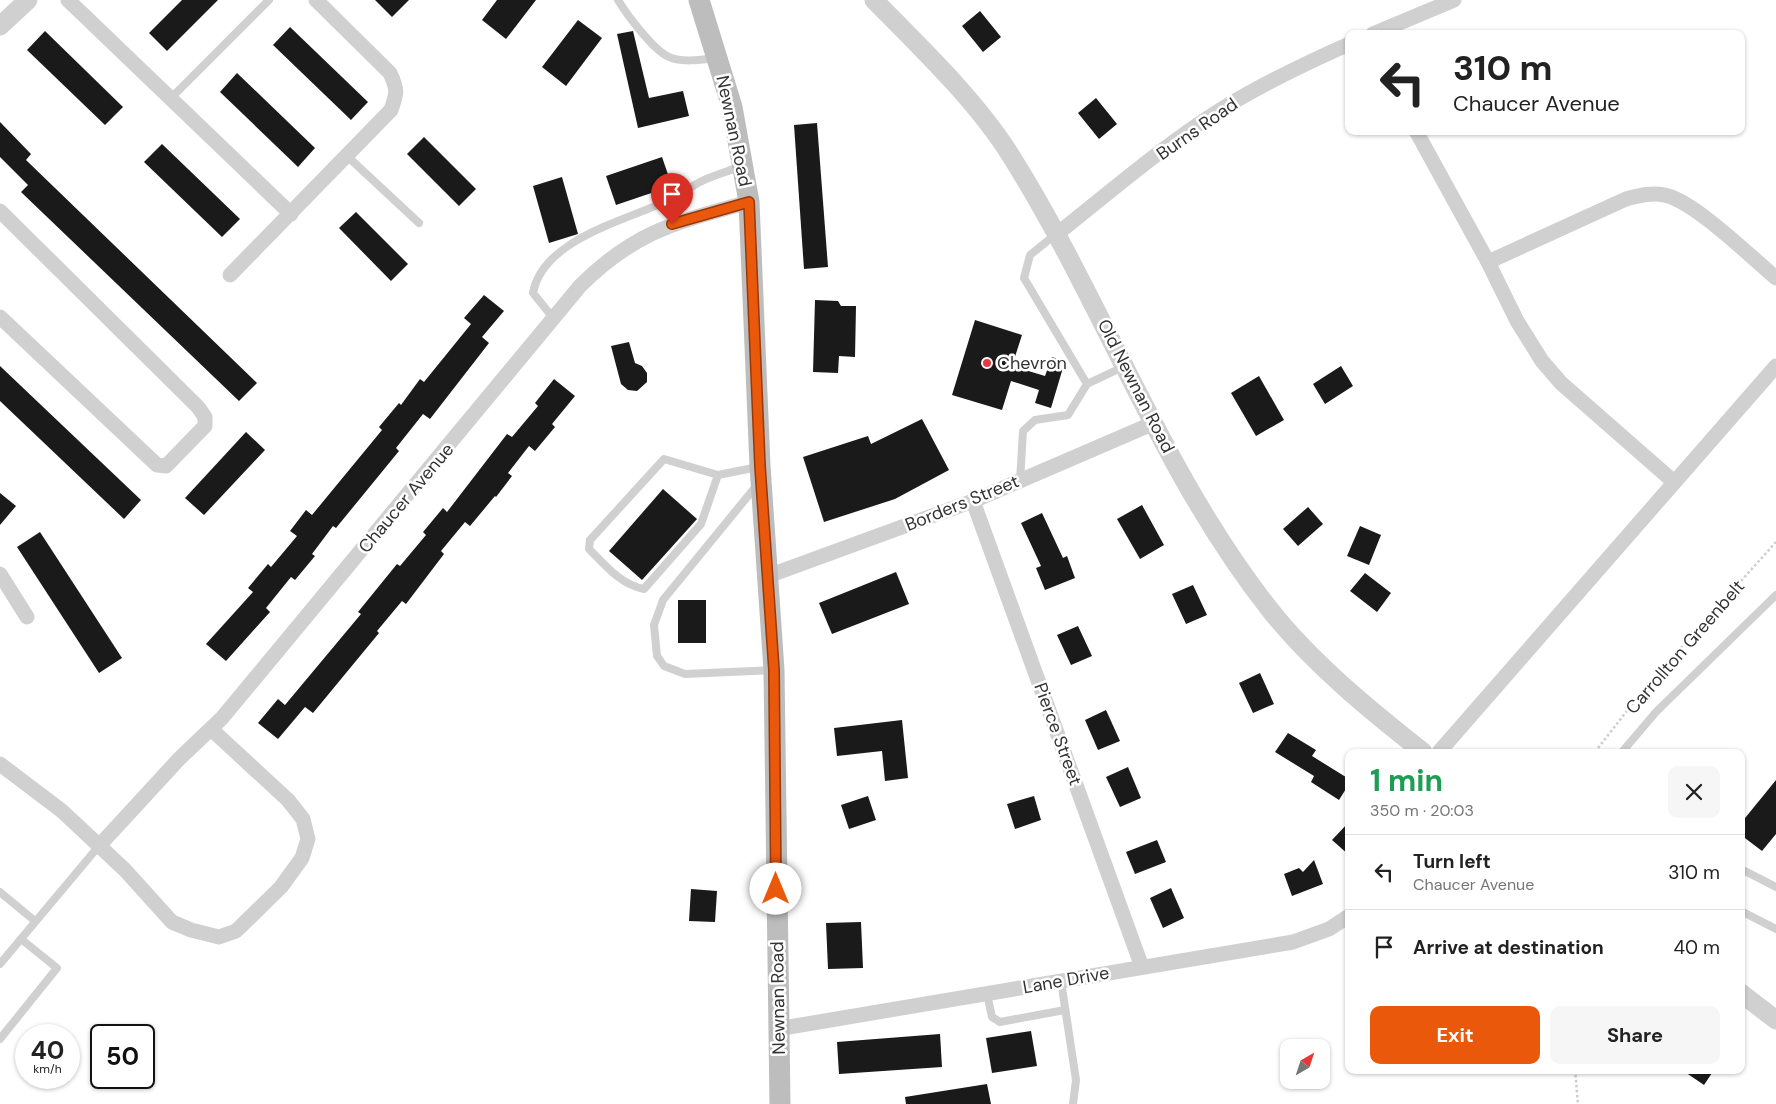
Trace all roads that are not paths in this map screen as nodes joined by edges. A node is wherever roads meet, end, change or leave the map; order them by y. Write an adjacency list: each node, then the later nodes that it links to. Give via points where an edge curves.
1 (28, 0): 9 (street)
2 (68, 0): 13 (street)
3 (269, 0): 13 (lane)
4 (316, 0): 15 (street, via 390,73 397,88 391,110)
5 (618, 0): 12 (lane, via 629,17 667,56 697,60)
6 (700, 0): 12 (main road, Newnan Road)
7 (874, 0): 21 (street, Old Newnan Road, via 978,112 1010,154)
8 (1454, 0): 10 (street)
9 (0, 26)
10 (1383, 30)
11 (1345, 46): 21 (street, Burns Road, via 1285,72 1219,111)
12 (719, 58): 16 (main road, Newnan Road)
13 (170, 99): 19 (street)
14 (1418, 135): 22 (street)
15 (347, 156): 19 (street); 20 (lane)
16 (743, 166): 17 (main road, Newnan Road); 26 (lane, via 700,182 671,200 622,218 579,240 550,261 535,281 533,293)
17 (749, 202): 26 (street, Chaucer Avenue, via 687,219 626,246 586,280); 31 (main road, Newnan Road)
18 (0, 211): 25 (street, via 198,407 205,417 205,426 166,466 157,465)
19 (290, 214): 23 (street)
20 (419, 223)
21 (1057, 234): 27 (street, Old Newnan Road); 29 (lane, via 1030,255 1024,278)
22 (1488, 262): 24 (street, via 1626,200 1644,195 1664,195 1685,202); 34 (street, via 1517,321 1542,361 1561,383)
23 (230, 275)
24 (1776, 278)
25 (0, 317)
26 (554, 319): 41 (street, Chaucer Avenue, via 335,584)
27 (1126, 366): 29 (lane); 30 (street, Old Newnan Road)
28 (1776, 366): 34 (street)
29 (1087, 384): 33 (lane, via 1068,415 1035,420 1023,431)
30 (1154, 423): 33 (street, Borders Street); 42 (street, Old Newnan Road, via 1215,532 1272,612 1323,666)
31 (760, 473): 32 (lane); 37 (main road, Newnan Road); 40 (lane, via 663,600 654,625 657,656 664,666 671,669 685,674)
32 (718, 475): 32 (lane, via 664,459 590,540 589,549 610,570 634,587 644,589 701,524)
33 (1020, 481): 35 (street, Borders Street)
34 (1674, 482): 43 (street)
35 (973, 501): 37 (street, Borders Street); 56 (street, Pierce Street)
36 (0, 574): 39 (street)
37 (768, 576): 40 (main road, Newnan Road)
38 (1776, 595): 44 (lane, via 1656,712)
39 (27, 617)
40 (774, 670): 63 (main road, Newnan Road)
41 (210, 729): 46 (street, Chaucer Avenue); 46 (street, via 288,800 303,819 308,839 302,858 281,887 236,932 219,937 172,922 125,870)
42 (1419, 749)
43 (1442, 749)
44 (1625, 749)
45 (0, 764): 46 (street, via 62,811)
46 (98, 847): 52 (lane)
47 (1745, 871): 48 (lane)
48 (1776, 887)
49 (0, 892): 52 (lane)
50 (1745, 913): 53 (lane)
51 (1345, 919): 56 (street, Lane Drive, via 1329,929 1294,942)
52 (35, 921): 54 (lane)
53 (1776, 929)
54 (21, 939): 55 (lane); 64 (lane, via 57,968)
55 (2, 959)
56 (1142, 967): 57 (street, Lane Drive)
57 (1061, 981): 58 (street, Lane Drive); 61 (lane)
58 (986, 994): 61 (lane, via 992,1017 1000,1022); 63 (street, Lane Drive)
59 (1746, 996): 60 (street); 62 (street)
60 (1776, 1003)
61 (1065, 1010): 66 (lane, via 1076,1080)
62 (1776, 1020)
63 (777, 1029): 65 (main road, Newnan Road)
64 (0, 1039)
65 (780, 1104)
66 (1073, 1104)

